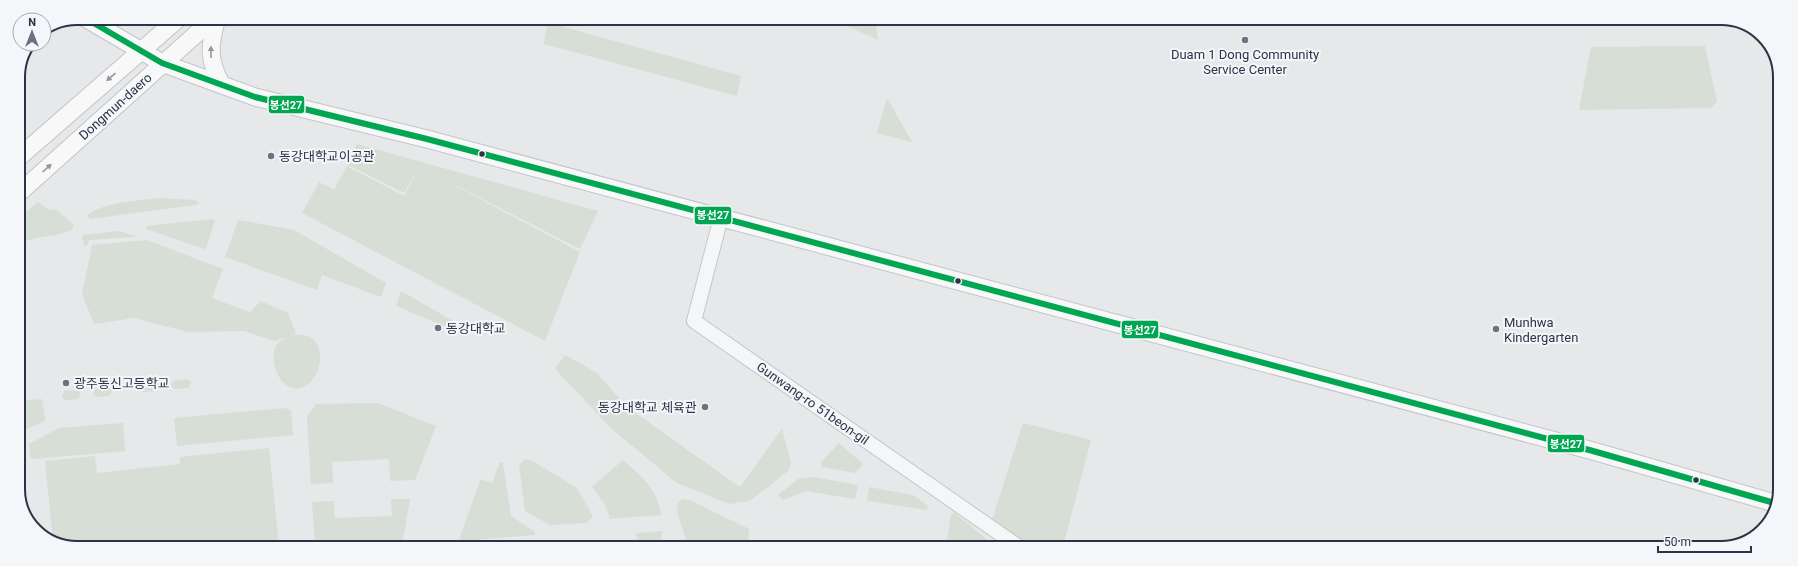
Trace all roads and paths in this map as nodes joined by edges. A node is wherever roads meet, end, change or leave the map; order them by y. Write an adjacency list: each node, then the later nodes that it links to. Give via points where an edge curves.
1 (97, 25): 5 (main road)
2 (171, 25): 5 (main road, Dongmun-daero)
3 (206, 25): 6 (main road, Dongmun-daero)
4 (215, 25): 7 (main road, one-way to 4, via 211,62 210,50)
5 (140, 51): 6 (main road); 8 (main road, Dongmun-daero, one-way to 8)
6 (162, 63): 7 (main road); 9 (main road, Dongmun-daero, one-way to 6)
7 (221, 84): 10 (main road, via 255,96)
8 (25, 152)
9 (25, 188)
10 (721, 217): 11 (main road, via 1585,449); 12 (street, Gunwang-ro 51beon-gil, via 694,321)
11 (1771, 502)
12 (1010, 541)

